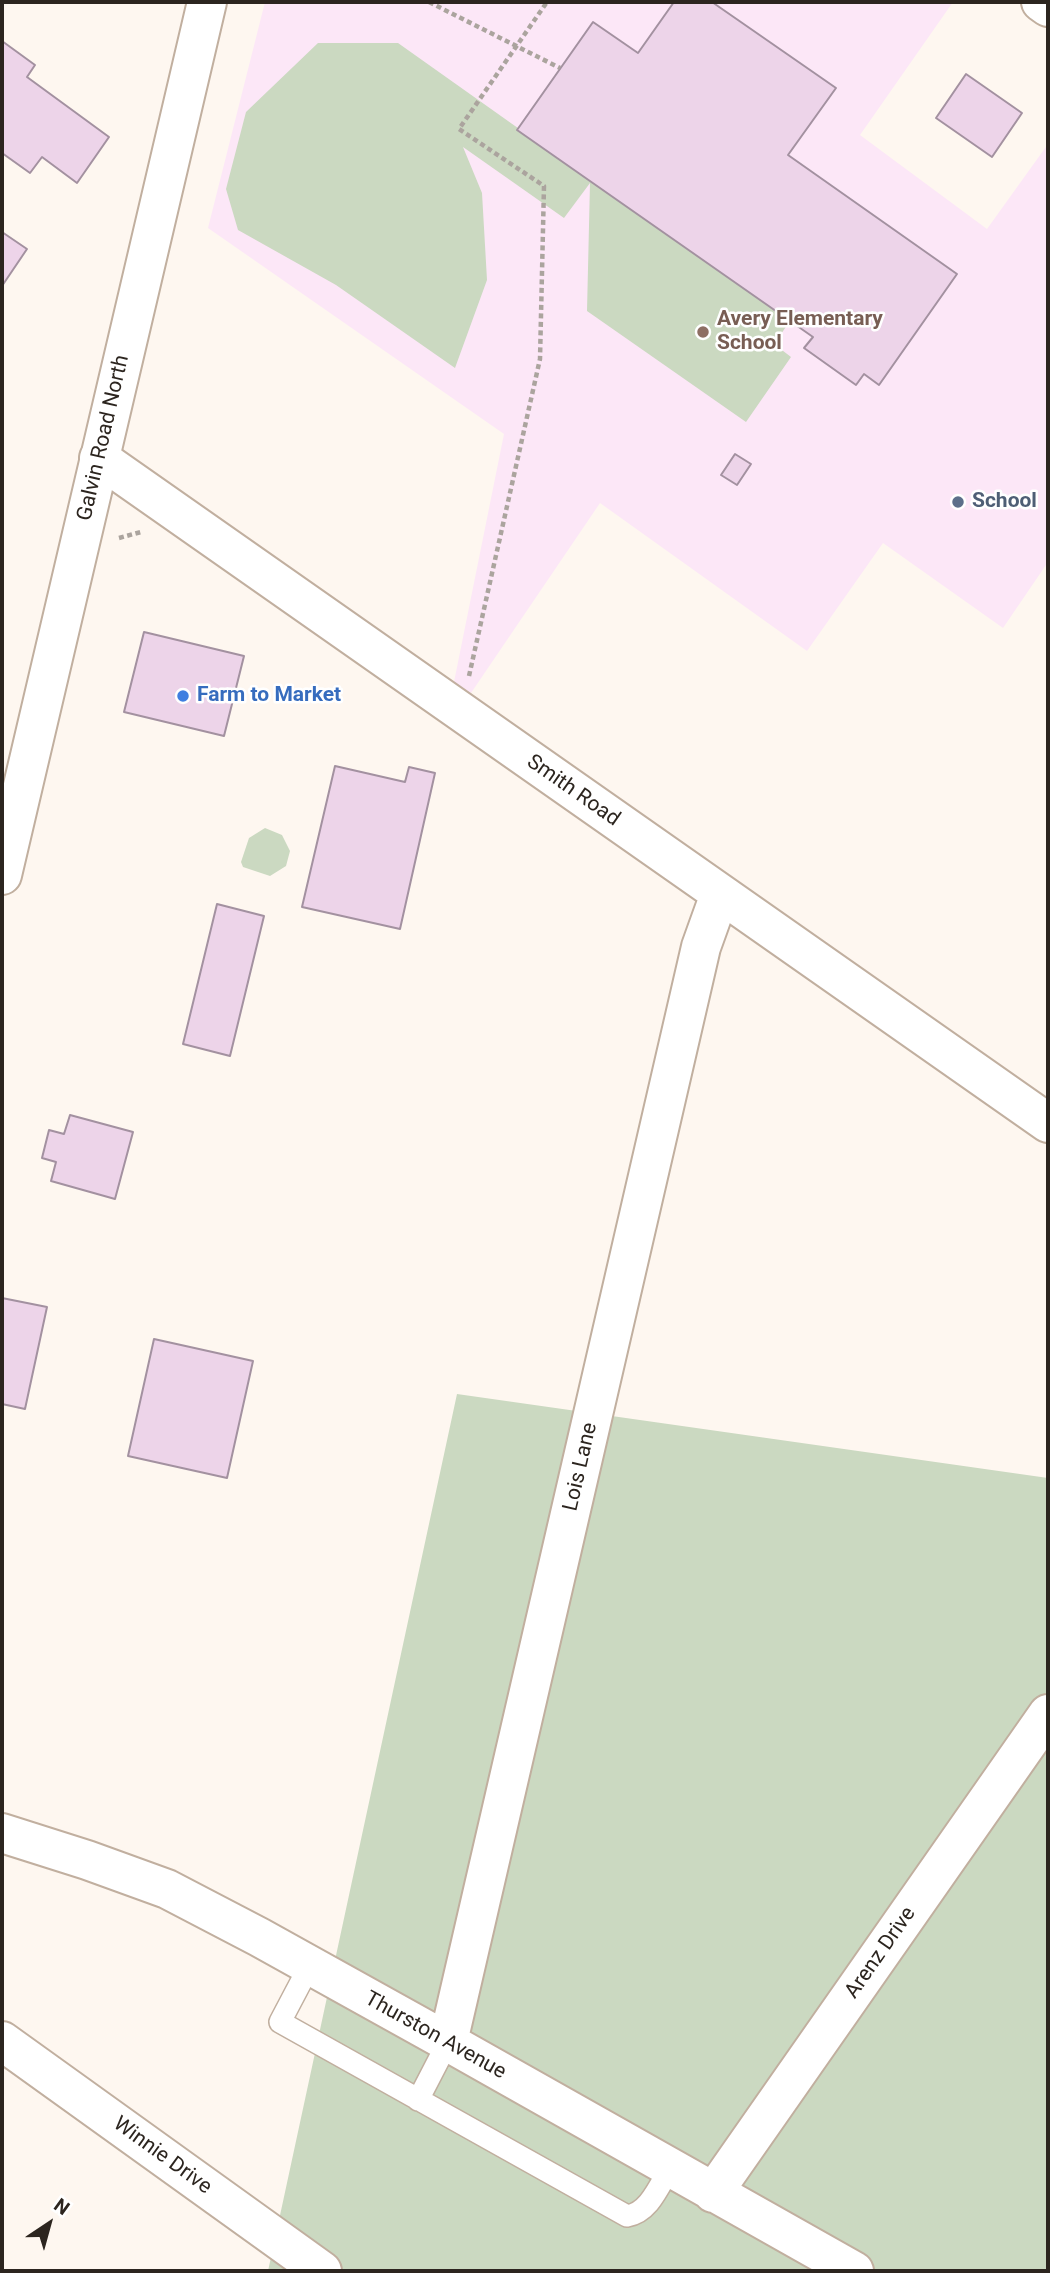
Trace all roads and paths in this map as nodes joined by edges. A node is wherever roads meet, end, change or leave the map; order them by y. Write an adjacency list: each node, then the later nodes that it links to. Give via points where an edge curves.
1 (207, 2): 8 (street, Galvin Road North)
2 (429, 2): 6 (path)
3 (547, 2): 6 (path)
4 (1041, 2): 5 (street)
5 (1048, 7)
6 (516, 46): 7 (path); 9 (path, via 459,129 544,186 540,359)
7 (560, 68)
8 (99, 458): 10 (street, Galvin Road North); 12 (street, Smith Road)
9 (467, 683)
10 (8, 819): 11 (street, Galvin Road North)
11 (2, 875)
12 (720, 894): 13 (street, Smith Road); 18 (street, Lois Lane, via 701,947)
13 (1045, 1115)
14 (1048, 1714): 21 (street, Arenz Drive)
15 (2, 1833): 16 (street, Thurston Avenue, via 167,1889)
16 (310, 1965): 18 (street, Thurston Avenue); 19 (lane, via 280,2022)
17 (2, 2041): 22 (street, Winnie Drive)
18 (448, 2042): 19 (lane); 20 (street, Thurston Avenue)
19 (418, 2099): 20 (lane, via 627,2216 646,2206)
20 (670, 2168): 21 (street, Thurston Avenue)
21 (713, 2193): 23 (street, Thurston Avenue)
22 (322, 2271)
23 (853, 2271)

